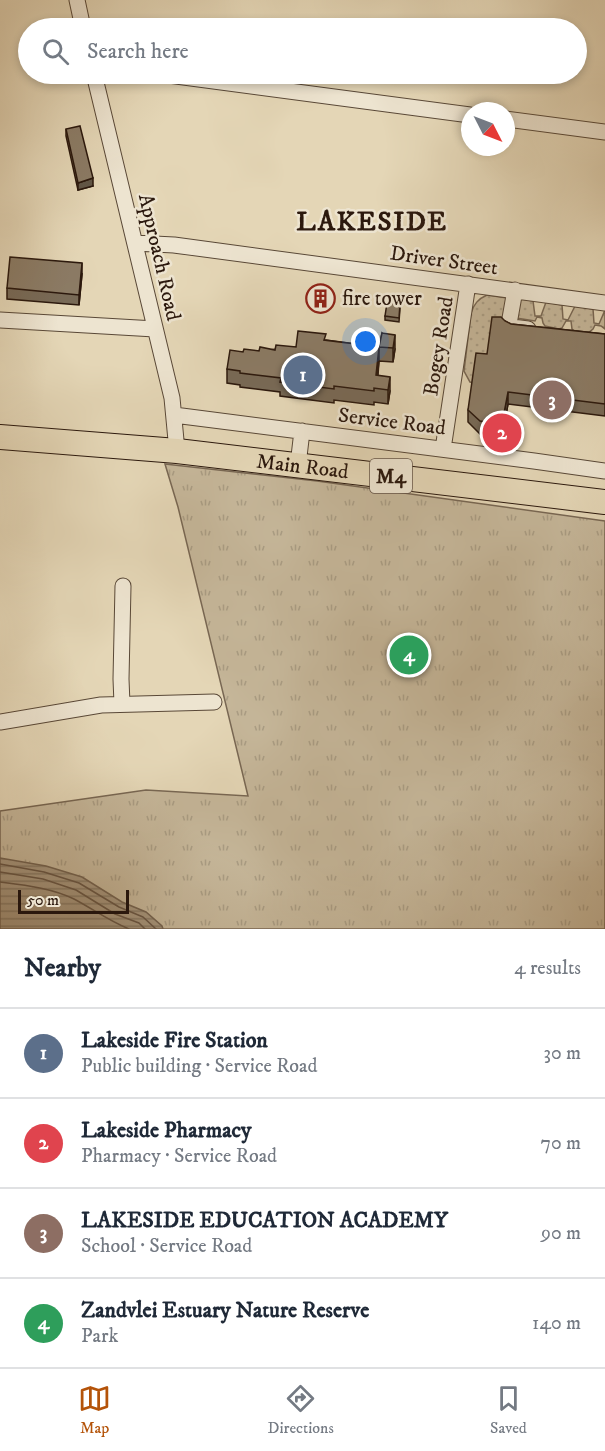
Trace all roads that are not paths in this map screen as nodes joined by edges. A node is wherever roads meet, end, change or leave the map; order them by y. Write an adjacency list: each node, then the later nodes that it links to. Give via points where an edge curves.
1 (77, 0): 2 (street)
2 (82, 18)
3 (96, 84): 8 (street, Approach Road)
4 (238, 84): 5 (street)
5 (461, 113)
6 (515, 120): 7 (street)
7 (605, 132)
8 (135, 243): 9 (street, Driver Street); 13 (street, Approach Road)
9 (468, 284): 10 (street, Driver Street); 18 (street, Bogey Road)
10 (515, 290): 11 (street, Driver Street); 14 (street, via 509,324)
11 (605, 303)
12 (0, 320): 13 (street)
13 (155, 329): 15 (street, Approach Road)
14 (548, 331)
15 (174, 416): 16 (street, Service Road); 19 (street, Approach Road)
16 (302, 431): 18 (street, Service Road); 20 (street)
17 (0, 437): 19 (main road, Main Road / M4)
18 (443, 449): 21 (street, Service Road)
19 (177, 451): 20 (main road, Main Road / M4)
20 (298, 465): 22 (main road, Main Road / M4)
21 (605, 471)
22 (605, 502)
23 (123, 586): 25 (street)
24 (214, 702): 25 (street)
25 (122, 705): 26 (street, via 100,705)
26 (0, 722)

